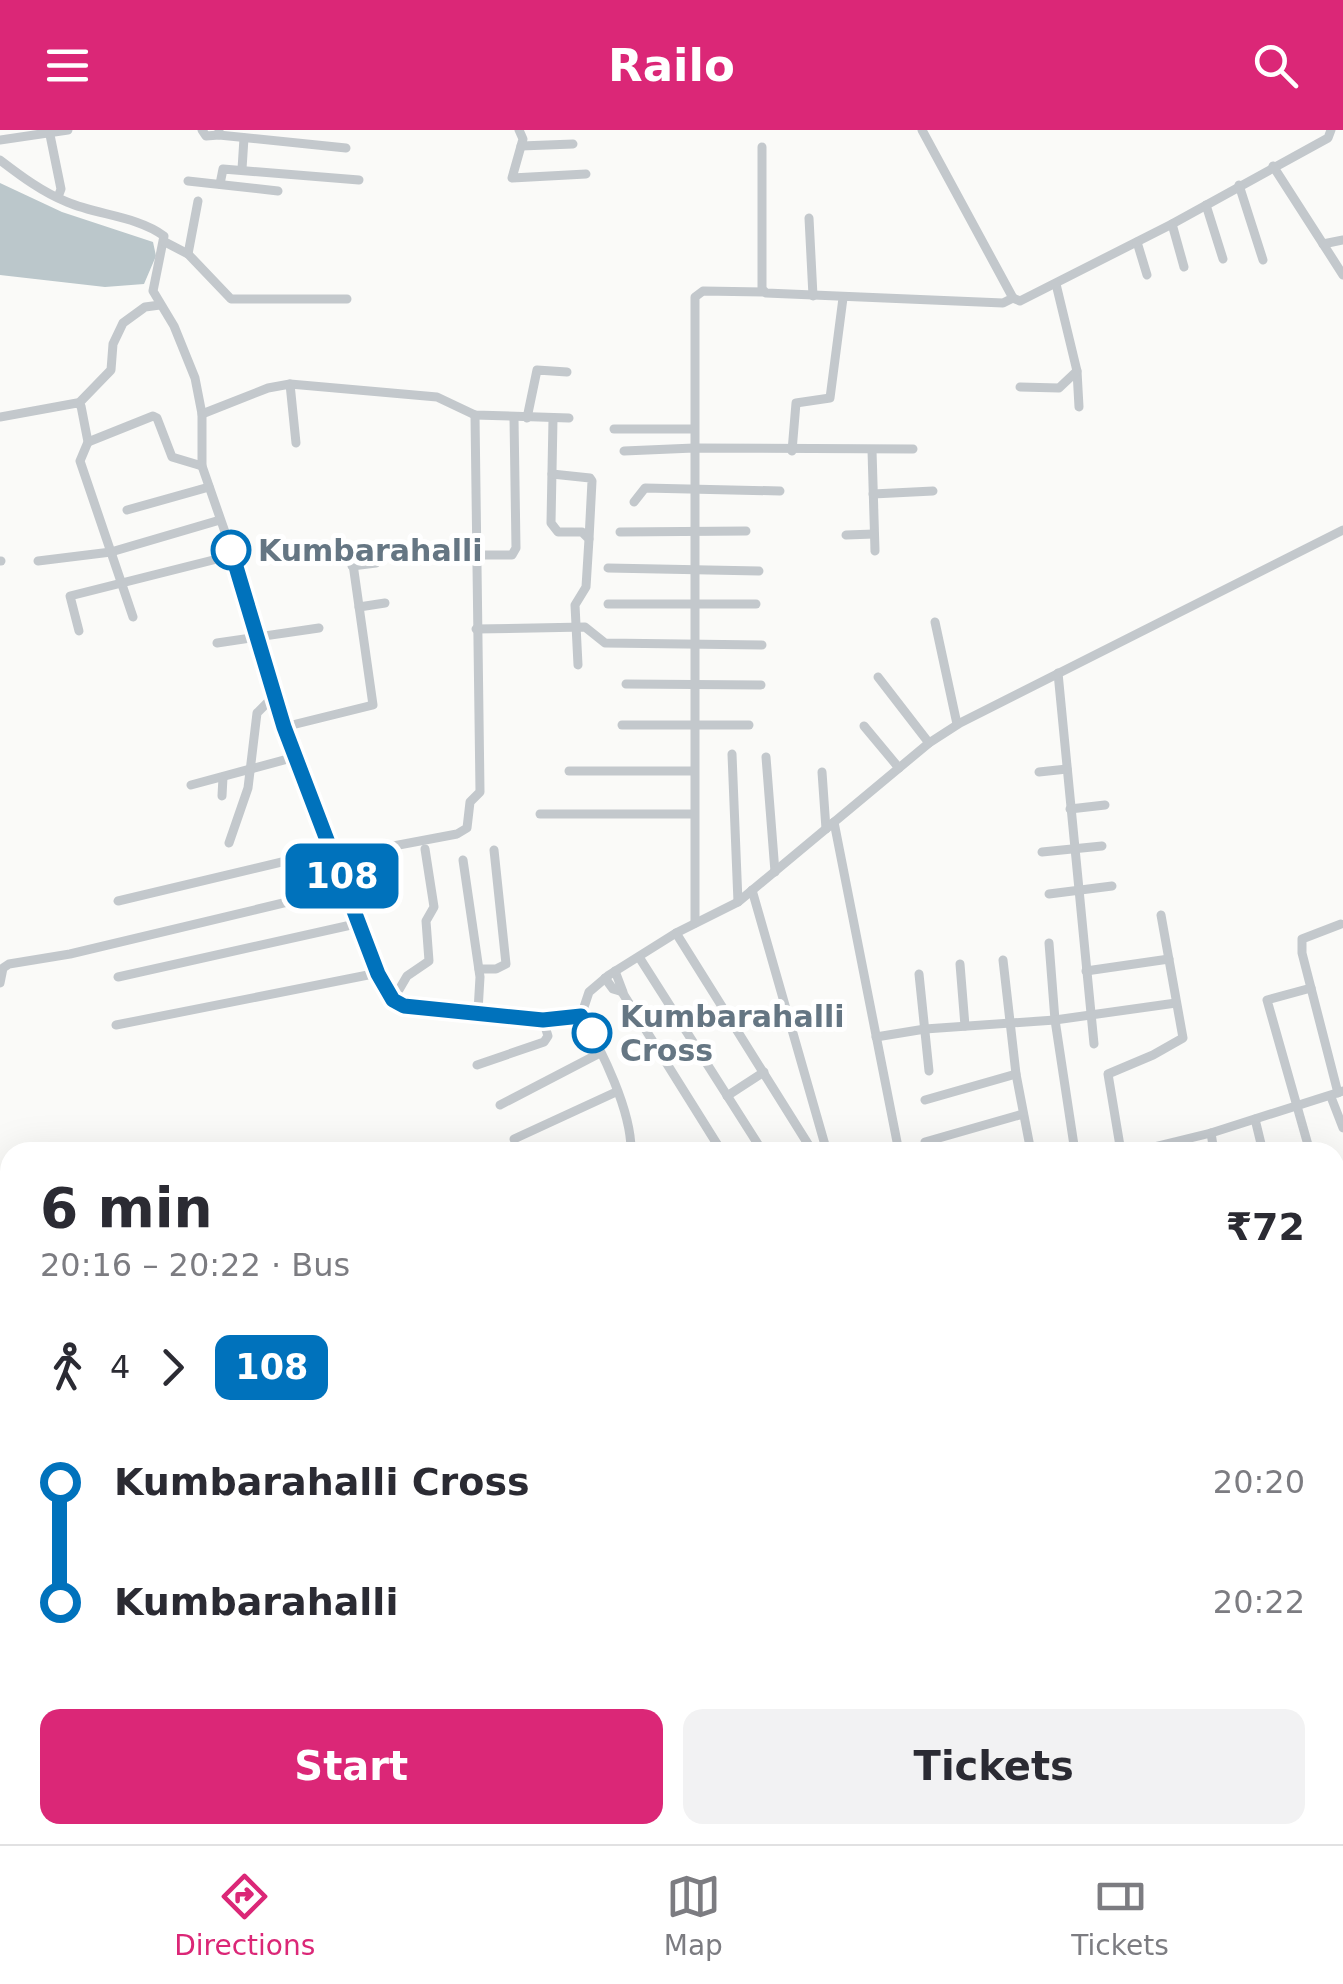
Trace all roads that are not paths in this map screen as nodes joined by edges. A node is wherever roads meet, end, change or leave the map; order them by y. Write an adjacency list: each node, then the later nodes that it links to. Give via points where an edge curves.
1 (68, 130): 6 (street)
2 (202, 130): 7 (street, via 206,136)
3 (288, 130): 11 (street)
4 (922, 130): 43 (street)
5 (1330, 130): 16 (street, via 1328,138)
6 (49, 131): 10 (street); 24 (street, via 62,189)
7 (219, 133): 8 (street)
8 (250, 135): 11 (street); 17 (street)
9 (521, 138): 12 (street); 18 (street, via 512,178)
10 (0, 140)
11 (287, 142): 14 (street)
12 (574, 144)
13 (762, 146): 40 (street)
14 (346, 148)
15 (0, 160): 24 (street)
16 (1273, 166): 22 (street); 32 (street)
17 (242, 169): 20 (street); 21 (street, via 223,169)
18 (586, 174)
19 (188, 180): 21 (street)
20 (359, 180)
21 (220, 184): 23 (street)
22 (1240, 185): 26 (street); 35 (street)
23 (278, 191)
24 (58, 197): 30 (street, via 160,232)
25 (198, 201): 33 (street)
26 (1206, 206): 28 (street); 34 (street)
27 (809, 218): 41 (street)
28 (1172, 224): 31 (street); 36 (street)
29 (1343, 240): 32 (street)
30 (165, 242): 33 (street); 45 (street, via 153,291)
31 (1137, 242): 37 (street); 39 (street)
32 (1323, 244): 38 (street)
33 (188, 254): 44 (street, via 231,299)
34 (1223, 259)
35 (1263, 260)
36 (1184, 267)
37 (1148, 275)
38 (1343, 275)
39 (1056, 284): 43 (street); 47 (street)
40 (763, 292): 41 (street); 60 (street, via 703,291 694,297)
41 (814, 296): 42 (street)
42 (843, 298): 43 (street); 65 (street, via 830,398 796,403)
43 (1013, 298)
44 (348, 300)
45 (160, 305): 50 (street, via 123,323 111,370); 52 (street, via 195,378)
46 (567, 372): 56 (street, via 537,370)
47 (1077, 372): 49 (street, via 1059,388); 51 (street)
48 (290, 384): 52 (street); 53 (street, via 437,397); 62 (street)
49 (1020, 387)
50 (79, 404): 54 (street); 61 (street)
51 (1079, 406)
52 (202, 414): 68 (street)
53 (475, 415): 55 (street); 89 (street)
54 (0, 417)
55 (514, 418): 56 (street); 89 (street, via 516,548 512,554)
56 (527, 418): 58 (street)
57 (569, 418): 58 (street)
58 (552, 419): 69 (street)
59 (614, 429): 60 (street)
60 (694, 429): 63 (street)
61 (88, 442): 68 (street, via 153,416 172,457); 86 (street, via 80,460)
62 (296, 443)
63 (694, 448): 65 (street); 67 (street); 71 (street)
64 (913, 449): 66 (street)
65 (792, 450): 66 (street)
66 (872, 450): 74 (street)
67 (624, 452)
68 (202, 466): 70 (street)
69 (552, 474): 84 (street, via 553,530 582,532); 84 (street, via 592,481)
70 (209, 487): 76 (street); 77 (street)
71 (694, 489): 72 (street); 75 (street, via 645,488); 81 (street)
72 (780, 491)
73 (932, 491): 74 (street)
74 (874, 494): 82 (street)
75 (634, 502)
76 (127, 510)
77 (220, 520): 86 (street); 88 (street)
78 (1343, 530): 113 (street)
79 (746, 531): 81 (street)
80 (620, 532): 81 (street)
81 (695, 532): 94 (street)
82 (874, 534): 83 (street); 87 (street)
83 (846, 535)
84 (589, 539): 104 (street)
85 (350, 550): 92 (street)
86 (111, 552): 90 (street); 96 (street)
87 (875, 552)
88 (233, 555): 96 (street); 108 (street)
89 (475, 556): 106 (street)
90 (38, 561)
91 (376, 563): 92 (street)
92 (352, 566): 101 (street)
93 (608, 568): 94 (street)
94 (695, 571): 95 (street); 99 (street)
95 (759, 572)
96 (122, 585): 102 (street); 107 (street, via 69,597)
97 (384, 602): 101 (street)
98 (608, 604): 99 (street)
99 (694, 604): 100 (street); 111 (street)
100 (756, 604)
101 (360, 606): 124 (street, via 373,705)
102 (133, 617)
103 (935, 622): 119 (street)
104 (576, 627): 106 (street); 111 (street, via 591,629 605,643); 112 (street)
105 (320, 628): 108 (street)
106 (476, 629): 150 (street, via 480,792 470,802 466,828)
107 (79, 631)
108 (258, 638): 109 (street); 118 (street)
109 (218, 643)
110 (762, 645): 111 (street)
111 (694, 646): 116 (street)
112 (578, 665)
113 (1058, 673): 119 (street); 130 (street)
114 (878, 677): 125 (street)
115 (626, 684): 116 (street)
116 (694, 684): 117 (street); 121 (street)
117 (761, 685)
118 (274, 696): 124 (street); 131 (street, via 258,713)
119 (957, 724): 125 (street)
120 (622, 725): 121 (street)
121 (694, 725): 122 (street); 133 (street)
122 (749, 725)
123 (864, 726): 129 (street)
124 (284, 727): 127 (street)
125 (929, 743): 129 (street)
126 (732, 754): 159 (street)
127 (295, 758): 131 (street); 150 (street)
128 (766, 758): 152 (street)
129 (899, 768): 143 (street)
130 (1067, 769): 135 (street); 140 (street)
131 (248, 770): 136 (street); 144 (street)
132 (569, 771): 133 (street)
133 (694, 771): 142 (street)
134 (822, 772): 143 (street)
135 (1039, 772)
136 (222, 777): 137 (street); 138 (street)
137 (191, 785)
138 (222, 796)
139 (1105, 805): 140 (street)
140 (1070, 809): 146 (street)
141 (540, 814): 142 (street)
142 (694, 814): 162 (street)
143 (830, 826): 152 (street); 189 (street)
144 (229, 842)
145 (1102, 846): 146 (street)
146 (1074, 848): 149 (street); 156 (street)
147 (425, 849): 178 (street, via 434,907 426,921 429,961 407,976)
148 (494, 850): 170 (street, via 506,964)
149 (1042, 852)
150 (333, 853): 154 (street); 158 (street)
151 (463, 860): 170 (street)
152 (774, 872): 155 (street)
153 (1112, 886): 156 (street)
154 (346, 888): 161 (street); 176 (street, via 10,964)
155 (752, 890): 159 (street); 211 (street)
156 (1078, 890): 157 (street); 171 (street)
157 (1048, 894)
158 (118, 901)
159 (738, 902): 162 (street)
160 (1161, 915): 167 (street)
161 (360, 923): 172 (street); 175 (street)
162 (695, 923): 164 (street)
163 (1342, 926): 177 (street, via 1302,939)
164 (676, 933): 166 (street); 194 (street)
165 (1049, 943): 184 (street)
166 (639, 957): 173 (street); 198 (street)
167 (1169, 959): 171 (street); 179 (street)
168 (1003, 960): 185 (street)
169 (960, 964): 187 (street)
170 (479, 970): 180 (street)
171 (1086, 970): 181 (street)
172 (378, 974): 178 (street); 186 (street)
173 (610, 974): 182 (street, via 589,992); 208 (street)
174 (918, 974): 188 (street)
175 (118, 977)
176 (0, 983)
177 (1310, 988): 197 (street); 201 (street, via 1267,1000)
178 (393, 1000): 180 (street)
179 (1176, 1003): 181 (street); 216 (street, via 1182,1040 1108,1074)
180 (478, 1011): 183 (street)
181 (1090, 1014): 184 (street); 190 (street)
182 (581, 1016): 183 (street); 191 (street)
183 (543, 1020): 192 (street, via 544,1042)
184 (1056, 1020): 185 (street); 215 (street)
185 (1010, 1022): 187 (street); 195 (street)
186 (116, 1026)
187 (965, 1026): 188 (street)
188 (925, 1029): 189 (street); 193 (street)
189 (876, 1037): 212 (street)
190 (1094, 1044)
191 (600, 1053): 196 (street); 200 (street)
192 (478, 1065)
193 (929, 1071)
194 (764, 1072): 198 (street); 210 (street)
195 (1016, 1074): 199 (street); 202 (street)
196 (616, 1092): 206 (street); 207 (street)
197 (1337, 1093): 201 (street); 204 (street)
198 (727, 1096): 209 (street)
199 (926, 1100)
200 (500, 1105)
201 (1298, 1106): 203 (street); 220 (street)
202 (1024, 1114): 213 (street); 214 (street)
203 (1255, 1119): 205 (street); 219 (street)
204 (1343, 1128)
205 (1211, 1133): 217 (street); 218 (street)
206 (514, 1140)
207 (629, 1142)
208 (716, 1142)
209 (757, 1142)
210 (807, 1142)
211 (823, 1142)
212 (898, 1142)
213 (925, 1142)
214 (1029, 1142)
215 (1074, 1142)
216 (1118, 1142)
217 (1186, 1142)
218 (1212, 1142)
219 (1260, 1142)
220 (1307, 1142)

